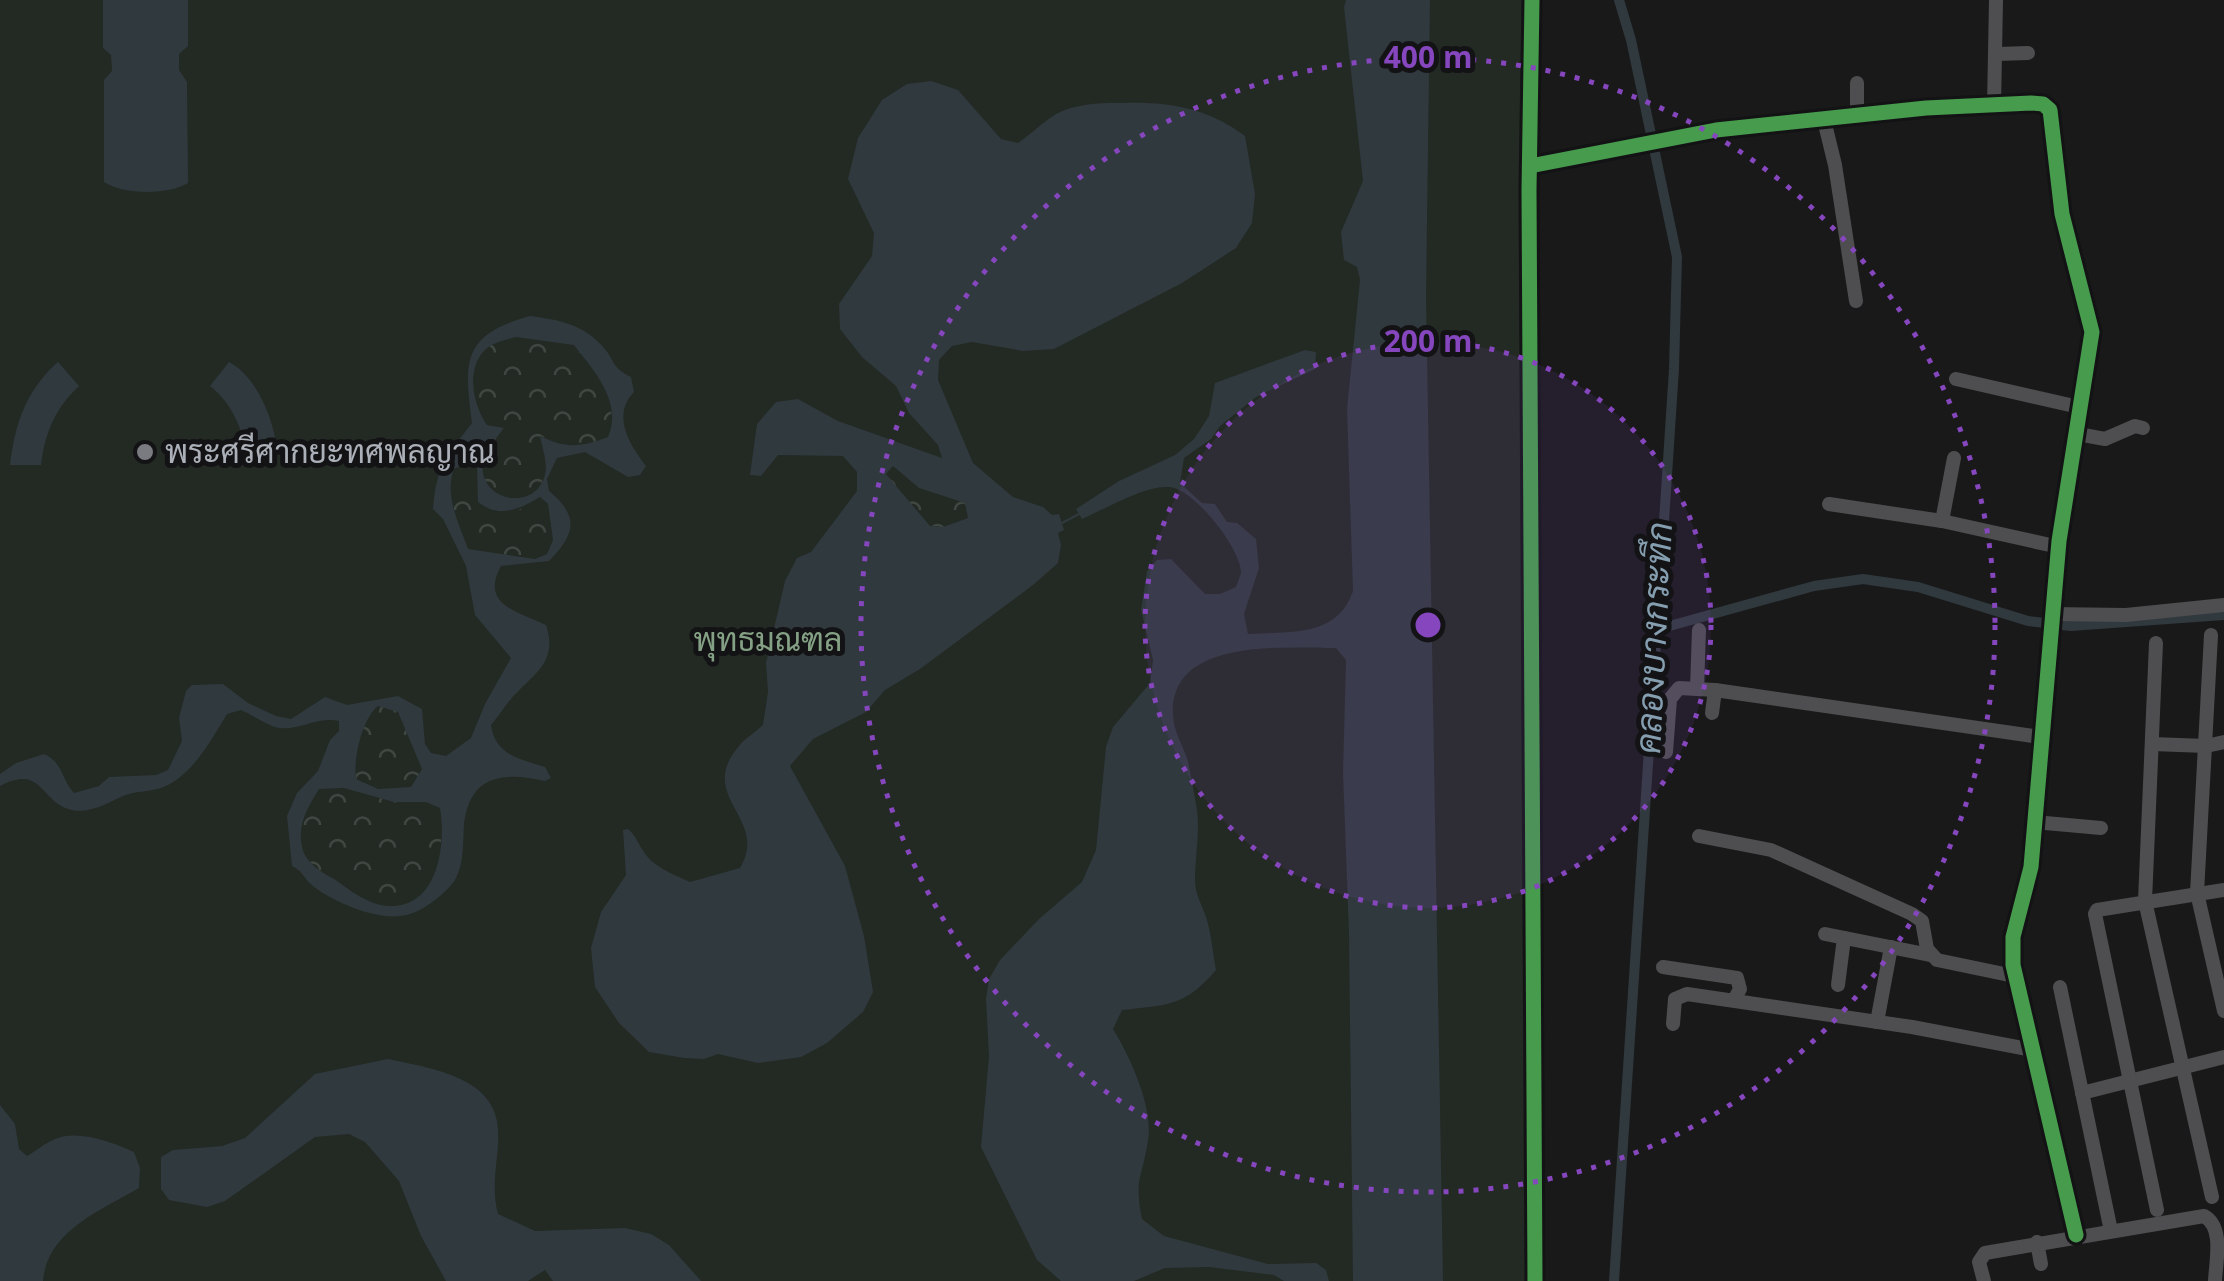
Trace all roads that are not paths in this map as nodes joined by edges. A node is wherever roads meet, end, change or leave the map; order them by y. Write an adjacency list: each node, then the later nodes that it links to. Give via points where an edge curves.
1 (1532, 0): 9 (street)
2 (1996, 0): 4 (street)
3 (2028, 53): 4 (street)
4 (1996, 54): 6 (street)
5 (1857, 82): 7 (street)
6 (1994, 106): 7 (street); 12 (street, via 2044,104 2050,110 2062,214 2092,332)
7 (1857, 116): 8 (street)
8 (1824, 120): 9 (street); 10 (street)
9 (1530, 166): 61 (street)
10 (1856, 301)
11 (1956, 379): 12 (street)
12 (2082, 408): 14 (street)
13 (2142, 428): 14 (street, via 2105,439)
14 (2078, 434): 18 (street)
15 (1954, 458): 17 (street)
16 (1829, 504): 17 (street)
17 (1942, 522): 18 (street)
18 (2059, 547): 20 (street)
19 (2224, 605): 20 (street)
20 (2052, 614): 27 (street)
21 (1699, 630): 24 (street)
22 (2210, 635): 30 (street)
23 (2156, 643): 29 (street)
24 (1697, 689): 25 (street); 31 (street, via 1679,688 1670,698)
25 (1715, 690): 26 (street); 27 (street)
26 (1712, 713)
27 (2040, 737): 32 (street)
28 (2224, 742): 30 (street)
29 (2152, 744): 30 (street); 37 (street)
30 (2206, 746): 36 (street)
31 (1666, 752)
32 (2034, 822): 33 (street); 43 (street, via 2031,867 2012,937)
33 (2101, 828)
34 (1699, 836): 41 (street, via 1771,850 1912,914 1926,928)
35 (2224, 890): 36 (street)
36 (2197, 893): 37 (street); 47 (street)
37 (2145, 901): 52 (street); 53 (street, via 2095,914)
38 (1825, 934): 39 (street)
39 (1844, 938): 40 (street); 44 (street)
40 (1891, 948): 41 (street); 48 (street)
41 (1930, 956): 43 (street)
42 (1662, 967): 46 (street, via 1738,978)
43 (2014, 976): 50 (street)
44 (1838, 985)
45 (2060, 986): 54 (street)
46 (1734, 1000): 48 (street); 49 (street, via 1680,995)
47 (2224, 1011)
48 (1877, 1022): 50 (street)
49 (1673, 1024)
50 (2033, 1050): 58 (street)
51 (2224, 1057): 52 (street)
52 (2182, 1065): 53 (street); 55 (street)
53 (2132, 1082): 54 (street); 56 (street)
54 (2082, 1093): 57 (street)
55 (2212, 1197)
56 (2157, 1210)
57 (2111, 1231): 58 (street); 63 (street, via 2210,1219 2217,1230)
58 (2076, 1235): 59 (street)
59 (2037, 1242): 60 (street); 62 (street, via 1981,1255)
60 (2042, 1264)
61 (1535, 1281)
62 (1984, 1281)
63 (2215, 1281)

